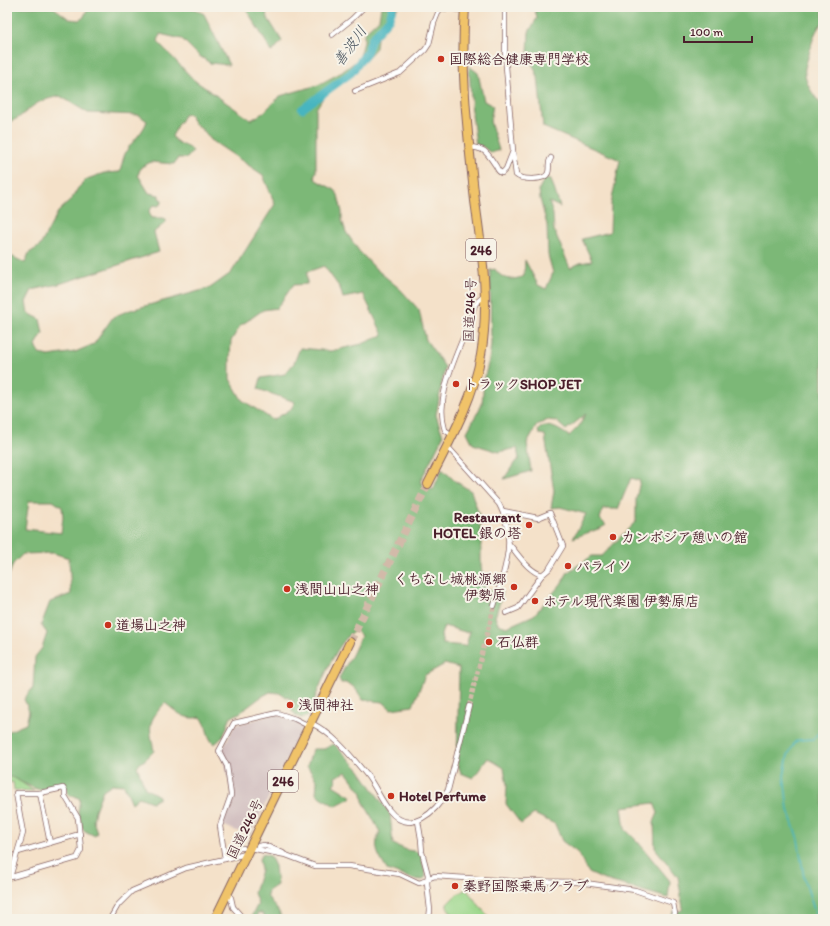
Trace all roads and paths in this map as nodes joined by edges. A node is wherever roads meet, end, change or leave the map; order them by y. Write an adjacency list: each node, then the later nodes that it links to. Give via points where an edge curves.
1 (364, 7): 4 (street)
2 (505, 7): 7 (street, via 505,54)
3 (465, 9): 5 (street, via 440,8 425,50 400,73); 6 (highway, 国道246号 / 246, via 464,85)
4 (332, 35)
5 (355, 91)
6 (469, 147): 7 (street, via 483,149 502,173); 9 (highway, 国道246号 / 246)
7 (513, 151): 8 (street, via 516,175 522,179 546,176)
8 (551, 158)
9 (486, 296): 10 (highway, 国道246号 / 246, via 485,327 476,377); 10 (street, via 474,307 447,382 442,407 443,418 445,430)
10 (452, 435): 11 (highway, 国道246号 / 246)
11 (447, 446): 12 (highway, 国道246号 / 246); 13 (street)
12 (428, 484)
13 (503, 511): 14 (street); 15 (street, via 535,518 550,513 563,546 549,569)
14 (509, 544): 15 (street, via 528,567); 16 (street)
15 (542, 575): 17 (street, via 518,608)
16 (494, 606)
17 (506, 613)
18 (350, 642): 20 (highway, 国道246号 / 246)
19 (469, 706): 22 (street, via 448,790 433,810)
20 (310, 724): 22 (street, via 328,733 353,759 393,814 408,822); 25 (highway, 国道246号 / 246); 28 (street, via 277,712 234,723 219,751 227,766 231,795 220,826)
21 (40, 793): 23 (street, via 62,788 65,791 78,818); 24 (street); 26 (street, via 16,793 23,832)
22 (418, 821): 30 (street)
23 (80, 834): 24 (street); 29 (street, via 81,850 77,858)
24 (50, 843): 26 (street)
25 (249, 849): 27 (street); 27 (street, via 264,845); 28 (street); 31 (highway, 国道246号 / 246)
26 (18, 852): 29 (street)
27 (284, 854): 30 (street, via 315,866 371,868 400,874 419,883)
28 (225, 859): 32 (street, via 186,868 132,891 118,905)
29 (9, 877)
30 (428, 879): 35 (street); 36 (street, via 441,876 578,882 625,888 673,903 674,914)
31 (228, 893): 33 (highway, 国道246号 / 246); 34 (street, via 233,907 240,915)
32 (110, 919)
33 (215, 919)
34 (239, 919)
35 (429, 919)
36 (671, 919)

